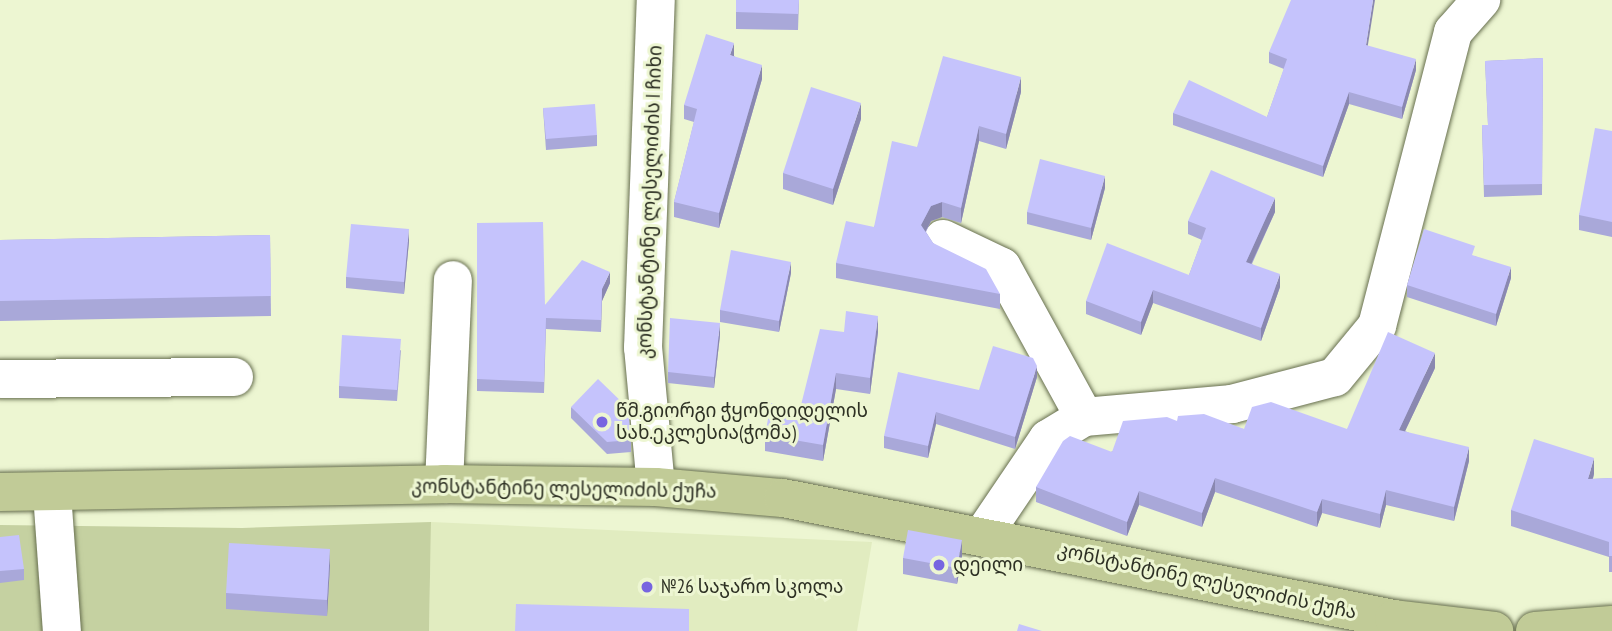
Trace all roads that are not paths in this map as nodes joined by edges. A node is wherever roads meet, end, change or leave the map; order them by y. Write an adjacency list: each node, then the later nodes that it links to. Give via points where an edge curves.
1 (656, 0): 9 (street, კონსტანტინე ლესელიძის I ჩიხი, via 643,348)
2 (1480, 0): 7 (street, via 1454,32 1377,326 1335,377 1232,404)
3 (943, 239): 7 (street, via 1002,267)
4 (453, 281): 8 (street)
5 (234, 377): 6 (street)
6 (0, 379)
7 (1084, 418): 12 (street, via 1048,439)
8 (443, 484): 9 (main road, კონსტანტინე ლესელიძის ქუჩა); 11 (main road, კონსტანტინე ლესელიძის ქუჩა)
9 (656, 487): 12 (main road, კონსტანტინე ლესელიძის ქუჩა, via 783,498)
10 (0, 492): 11 (main road, კონსტანტინე ლესელიძის ქუჩა)
11 (52, 493): 14 (street)
12 (983, 535): 15 (main road, კონსტანტინე ლესელიძის ქუჩა, via 1394,619)
13 (1612, 625): 16 (main road)
14 (62, 631)
15 (1494, 631)
16 (1535, 631)

